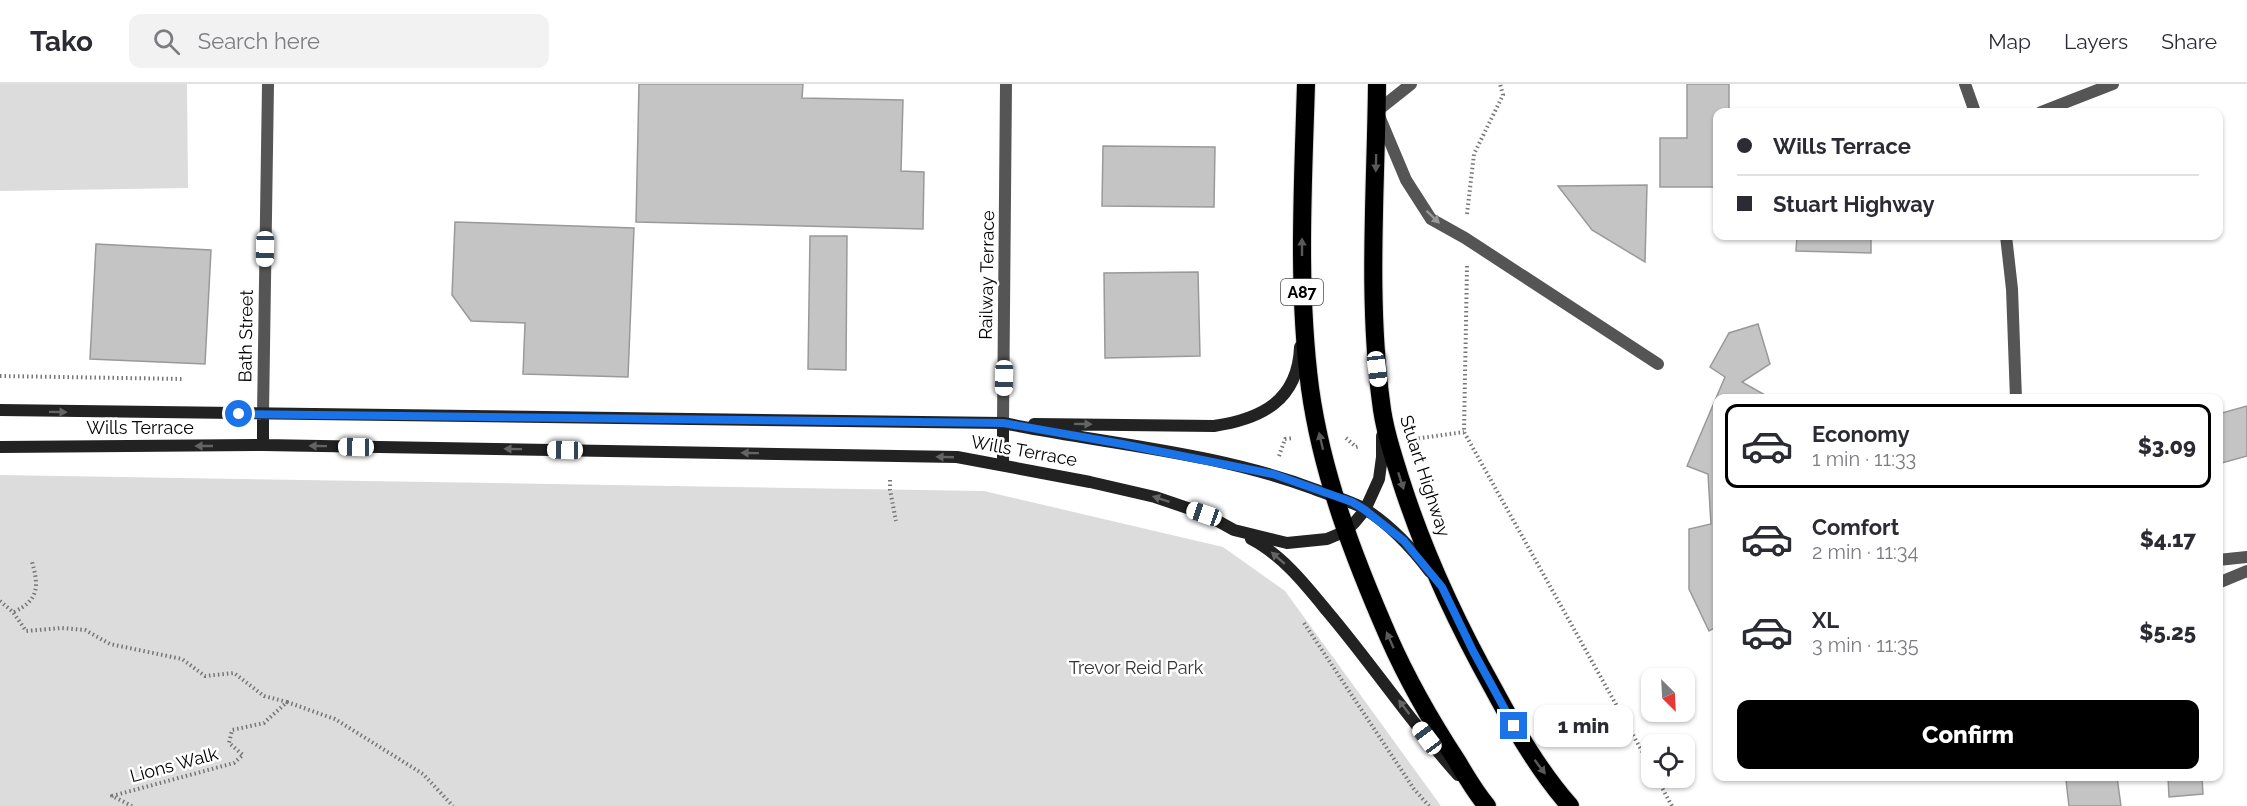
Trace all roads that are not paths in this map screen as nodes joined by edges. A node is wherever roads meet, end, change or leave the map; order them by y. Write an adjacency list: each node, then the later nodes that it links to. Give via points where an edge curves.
1 (268, 84): 19 (street, Bath Street)
2 (1006, 84): 20 (street, Railway Terrace)
3 (1306, 84): 12 (highway, A87, one-way to 3)
4 (1377, 84): 10 (highway, Stuart Highway)
5 (1411, 84): 10 (street)
6 (1965, 84): 8 (street)
7 (2113, 84): 9 (street)
8 (1974, 108)
9 (2052, 108)
10 (1377, 111): 14 (street, one-way to 14, via 1406,180 1431,219); 17 (highway, Stuart Highway, one-way to 17, via 1374,304)
11 (2006, 240): 13 (street)
12 (1302, 305): 20 (main road, one-way to 12, via 1214,426 1240,422 1265,412 1278,402 1290,384 1300,358); 24 (highway, A87, one-way to 12, via 1312,398)
13 (2014, 360): 15 (street); 16 (street)
14 (1658, 364)
15 (2008, 394)
16 (2016, 394)
17 (1381, 405): 25 (main road, via 1383,457 1379,479); 32 (highway, Stuart Highway, one-way to 32, via 1413,518)
18 (0, 410): 19 (main road, Wills Terrace, one-way to 19)
19 (263, 414): 20 (main road, Wills Terrace); 21 (main road, Bath Street)
20 (1003, 423): 23 (main road, Railway Terrace); 24 (main road, Wills Terrace, via 1273,474)
21 (263, 445): 22 (main road, Wills Terrace, one-way to 22); 23 (main road, Wills Terrace, one-way to 21, via 957,457)
22 (0, 447)
23 (1003, 465): 26 (main road, Wills Terrace, one-way to 23, via 1204,514 1155,497)
24 (1335, 497): 25 (main road, Wills Terrace); 27 (highway, A87)
25 (1365, 510): 27 (main road); 32 (main road, Wills Terrace, via 1404,541)
26 (1234, 530): 27 (main road, Wills Terrace, via 1287,543 1327,539); 33 (main road, one-way to 26, via 1438,753 1301,580 1276,556)
27 (1346, 531): 33 (highway, A87, one-way to 27, via 1423,708 1369,593)
28 (2247, 557): 29 (street)
29 (2223, 559)
30 (2247, 571): 31 (street)
31 (2223, 581)
32 (1442, 587): 34 (highway, Stuart Highway, one-way to 34, via 1504,710 1534,759)
33 (1484, 803)
34 (1570, 806)

